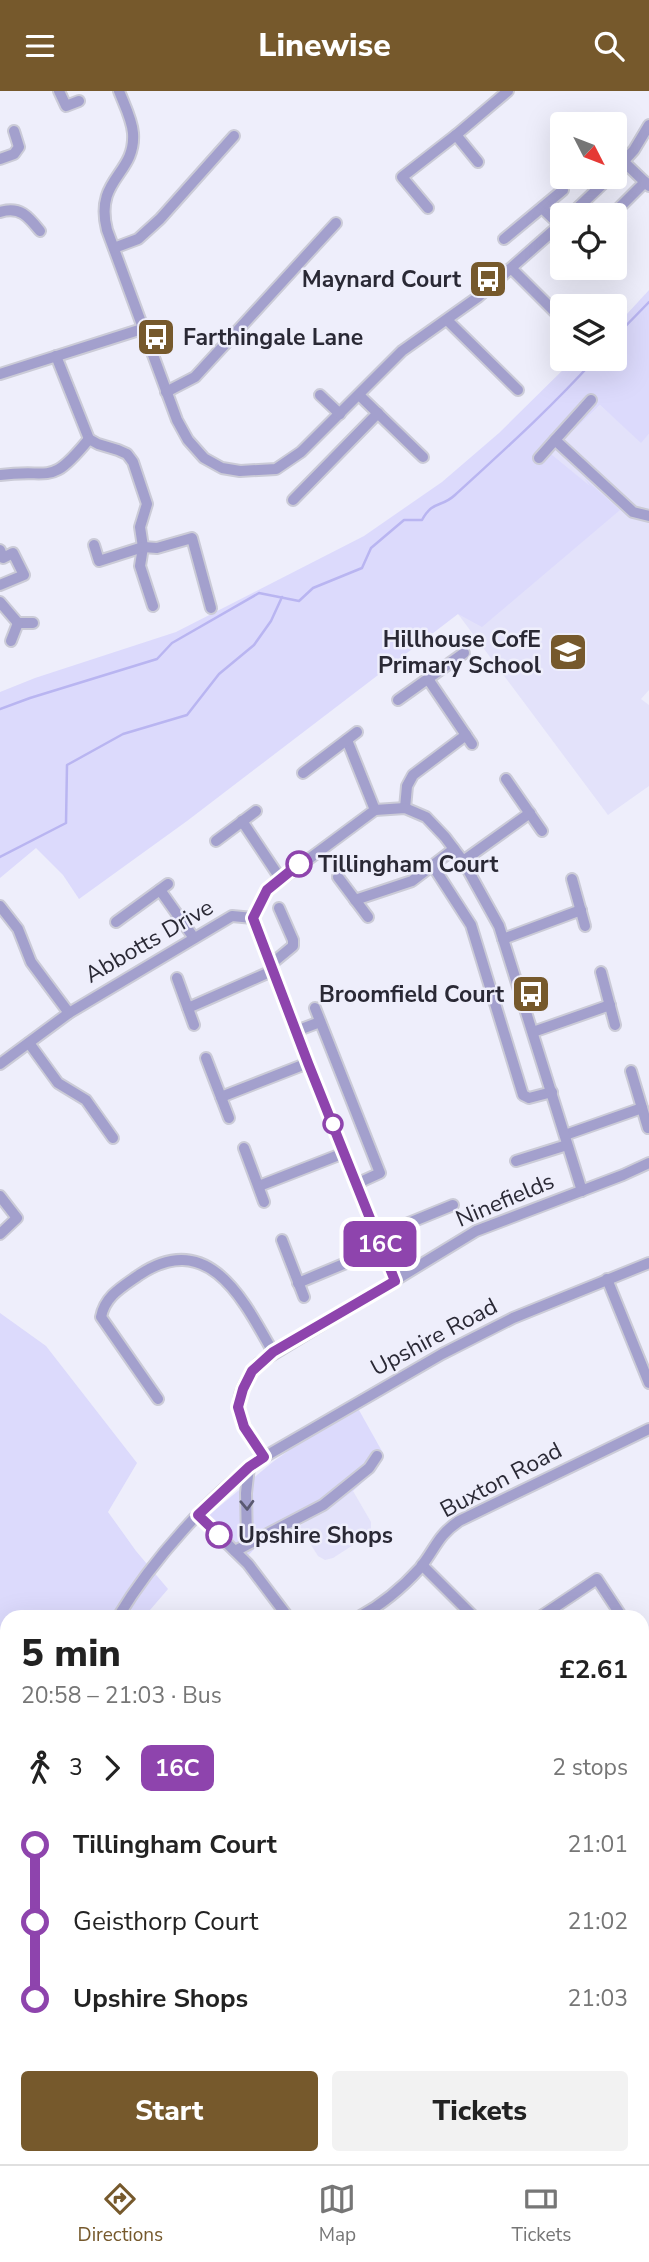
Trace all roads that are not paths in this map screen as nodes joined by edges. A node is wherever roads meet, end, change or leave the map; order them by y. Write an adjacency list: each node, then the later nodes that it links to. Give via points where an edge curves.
1 (59, 91): 4 (street, via 66,106)
2 (118, 91): 26 (street, via 133,134 128,158 109,185 104,202 103,216)
3 (508, 91): 7 (street)
4 (79, 101)
5 (649, 125): 9 (street)
6 (14, 131): 10 (street, via 19,147)
7 (456, 135): 11 (street); 18 (street, via 402,177)
8 (233, 136): 26 (street, via 160,219 138,239)
9 (627, 158)
10 (0, 159)
11 (478, 162)
12 (627, 165): 13 (street)
13 (647, 184): 17 (street)
14 (597, 189): 16 (street)
15 (563, 190): 19 (street)
16 (583, 203)
17 (626, 203)
18 (428, 208)
19 (542, 208): 21 (street); 25 (street)
20 (0, 212): 23 (street, via 17,209)
21 (550, 215)
22 (336, 223): 34 (street, via 194,377)
23 (40, 231)
24 (550, 234): 27 (street)
25 (505, 239)
26 (114, 248): 30 (street)
27 (512, 269): 28 (street); 29 (street)
28 (550, 307)
29 (448, 321): 33 (street); 36 (street, via 402,351)
30 (142, 329): 31 (street); 34 (street)
31 (55, 356): 32 (street); 40 (street)
32 (0, 374)
33 (518, 390)
34 (166, 392): 39 (street, via 188,440 204,458 240,471 276,469 302,452)
35 (320, 395): 39 (street)
36 (359, 395): 38 (street); 39 (street)
37 (591, 400): 41 (street)
38 (378, 413): 42 (street); 45 (street)
39 (340, 414)
40 (89, 439): 44 (street, via 59,471); 48 (street, via 118,450 133,462 147,504 140,527)
41 (555, 440): 43 (street); 46 (street, via 633,512)
42 (423, 457)
43 (539, 458)
44 (0, 475)
45 (293, 500)
46 (649, 516)
47 (94, 545): 48 (street, via 99,561)
48 (142, 547): 52 (street, via 140,566); 53 (street, via 157,548 192,538)
49 (0, 550): 50 (street, via 3,558 13,553 24,575)
50 (0, 585)
51 (0, 602): 54 (street)
52 (153, 606)
53 (211, 608)
54 (19, 623): 55 (street); 56 (street)
55 (33, 623)
56 (11, 641)
57 (464, 653): 58 (street)
58 (428, 679): 59 (street); 64 (street, via 469,739 413,775)
59 (398, 700)
60 (357, 733): 61 (street)
61 (347, 740): 62 (street); 65 (street)
62 (303, 773)
63 (506, 779): 67 (street)
64 (405, 808): 65 (street); 71 (street, via 426,817)
65 (374, 810): 75 (street)
66 (256, 811): 68 (street)
67 (530, 813): 69 (street); 72 (street)
68 (242, 821): 70 (street); 75 (street)
69 (542, 831)
70 (216, 841)
71 (454, 849): 72 (street); 73 (street)
72 (463, 861): 86 (street)
73 (433, 866): 77 (street, via 412,881); 104 (street, via 471,925 523,1095 529,1098)
74 (338, 877): 77 (street)
75 (280, 878): 82 (street, via 267,890)
76 (572, 879): 80 (street)
77 (355, 900): 81 (street)
78 (0, 906): 93 (street, via 18,929 31,962)
79 (279, 908): 87 (street, via 293,946)
80 (581, 910): 84 (street); 86 (street)
81 (368, 917)
82 (253, 918): 85 (street, Abbotts Drive, via 232,916); 87 (street)
83 (116, 922): 85 (street, via 164,887)
84 (585, 926)
85 (194, 938): 93 (street, Abbotts Drive)
86 (503, 939): 98 (street)
87 (271, 968): 92 (street); 97 (street)
88 (601, 972): 90 (street)
89 (177, 978): 92 (street)
90 (610, 1006): 96 (street); 98 (street)
91 (315, 1007): 94 (street)
92 (188, 1008): 95 (street)
93 (69, 1013): 99 (street, Abbotts Drive)
94 (320, 1022): 97 (street); 115 (street, via 380,1173)
95 (194, 1025)
96 (615, 1025)
97 (296, 1031): 101 (street)
98 (533, 1032): 104 (street)
99 (29, 1043): 102 (street, Abbotts Drive); 109 (street, via 58,1083 86,1100)
100 (206, 1058): 105 (street)
101 (308, 1063): 105 (street); 112 (street)
102 (0, 1064)
103 (631, 1071): 106 (street)
104 (552, 1091): 110 (street)
105 (221, 1097): 107 (street)
106 (642, 1108): 108 (street); 110 (street)
107 (229, 1118)
108 (648, 1128)
109 (113, 1138)
110 (566, 1140): 113 (street); 117 (street)
111 (244, 1148): 116 (street)
112 (344, 1153): 115 (street); 116 (street)
113 (516, 1161)
114 (649, 1163): 117 (street, Ninefields)
115 (356, 1184): 122 (street)
116 (259, 1186): 119 (street)
117 (582, 1191): 127 (street, Ninefields, via 476,1231)
118 (0, 1196): 121 (street, via 17,1218)
119 (264, 1202)
120 (453, 1205): 122 (street)
121 (0, 1234)
122 (377, 1236): 124 (street)
123 (282, 1240): 128 (street)
124 (382, 1248): 127 (street); 128 (street)
125 (649, 1263): 126 (street, Upshire Road)
126 (607, 1279): 131 (street); 134 (street, Upshire Road, via 442,1353)
127 (395, 1281): 130 (street, Ninefields)
128 (298, 1283): 129 (street)
129 (304, 1297)
130 (273, 1352): 132 (street, via 242,1298 219,1273 183,1260 152,1267 107,1300 101,1317); 134 (street, Ninefields, via 252,1371 238,1407 244,1427)
131 (649, 1383)
132 (158, 1399)
133 (649, 1429): 140 (street, Buxton Road, via 460,1521 445,1531)
134 (264, 1457): 136 (street, Upshire Road)
135 (377, 1457): 138 (street, via 323,1505)
136 (249, 1467): 137 (street, Upshire Road); 138 (street, one-way to 138)
137 (198, 1515): 139 (street); 141 (street, Upshire Road)
138 (247, 1543): 139 (street)
139 (235, 1551): 142 (street)
140 (422, 1565): 143 (street, Buxton Road, via 391,1597); 144 (street)
141 (123, 1610)
142 (281, 1610)
143 (370, 1610)
144 (467, 1610)
145 (550, 1610): 146 (street, via 597,1579)
146 (617, 1610)

